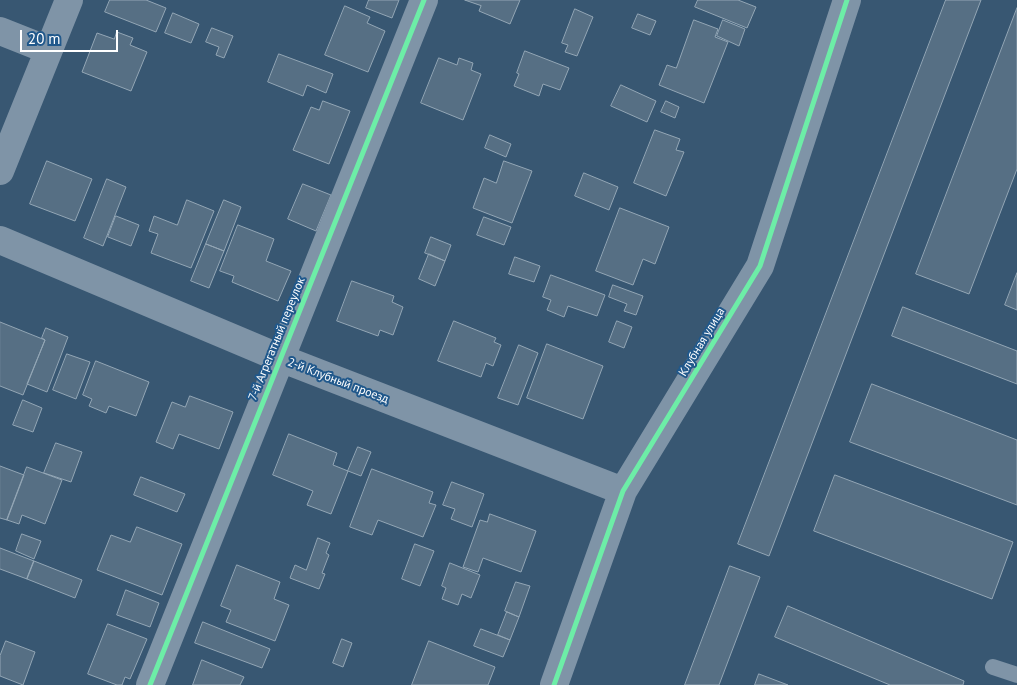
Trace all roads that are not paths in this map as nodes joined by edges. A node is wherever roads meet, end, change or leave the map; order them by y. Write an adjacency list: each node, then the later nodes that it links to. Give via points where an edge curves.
1 (69, 0): 5 (street)
2 (424, 0): 8 (street, 7-й Агрегатный переулок)
3 (847, 0): 9 (street, Клубная улица, via 760,266)
4 (0, 31): 5 (street)
5 (48, 50): 6 (street)
6 (0, 171)
7 (0, 240): 8 (street, 2-й Клубный проезд)
8 (280, 358): 9 (street, 2-й Клубный проезд); 12 (street, 7-й Агрегатный переулок)
9 (623, 490): 13 (street, Клубная улица)
10 (993, 667): 11 (lane)
11 (1017, 675)
12 (150, 685)
13 (554, 685)

